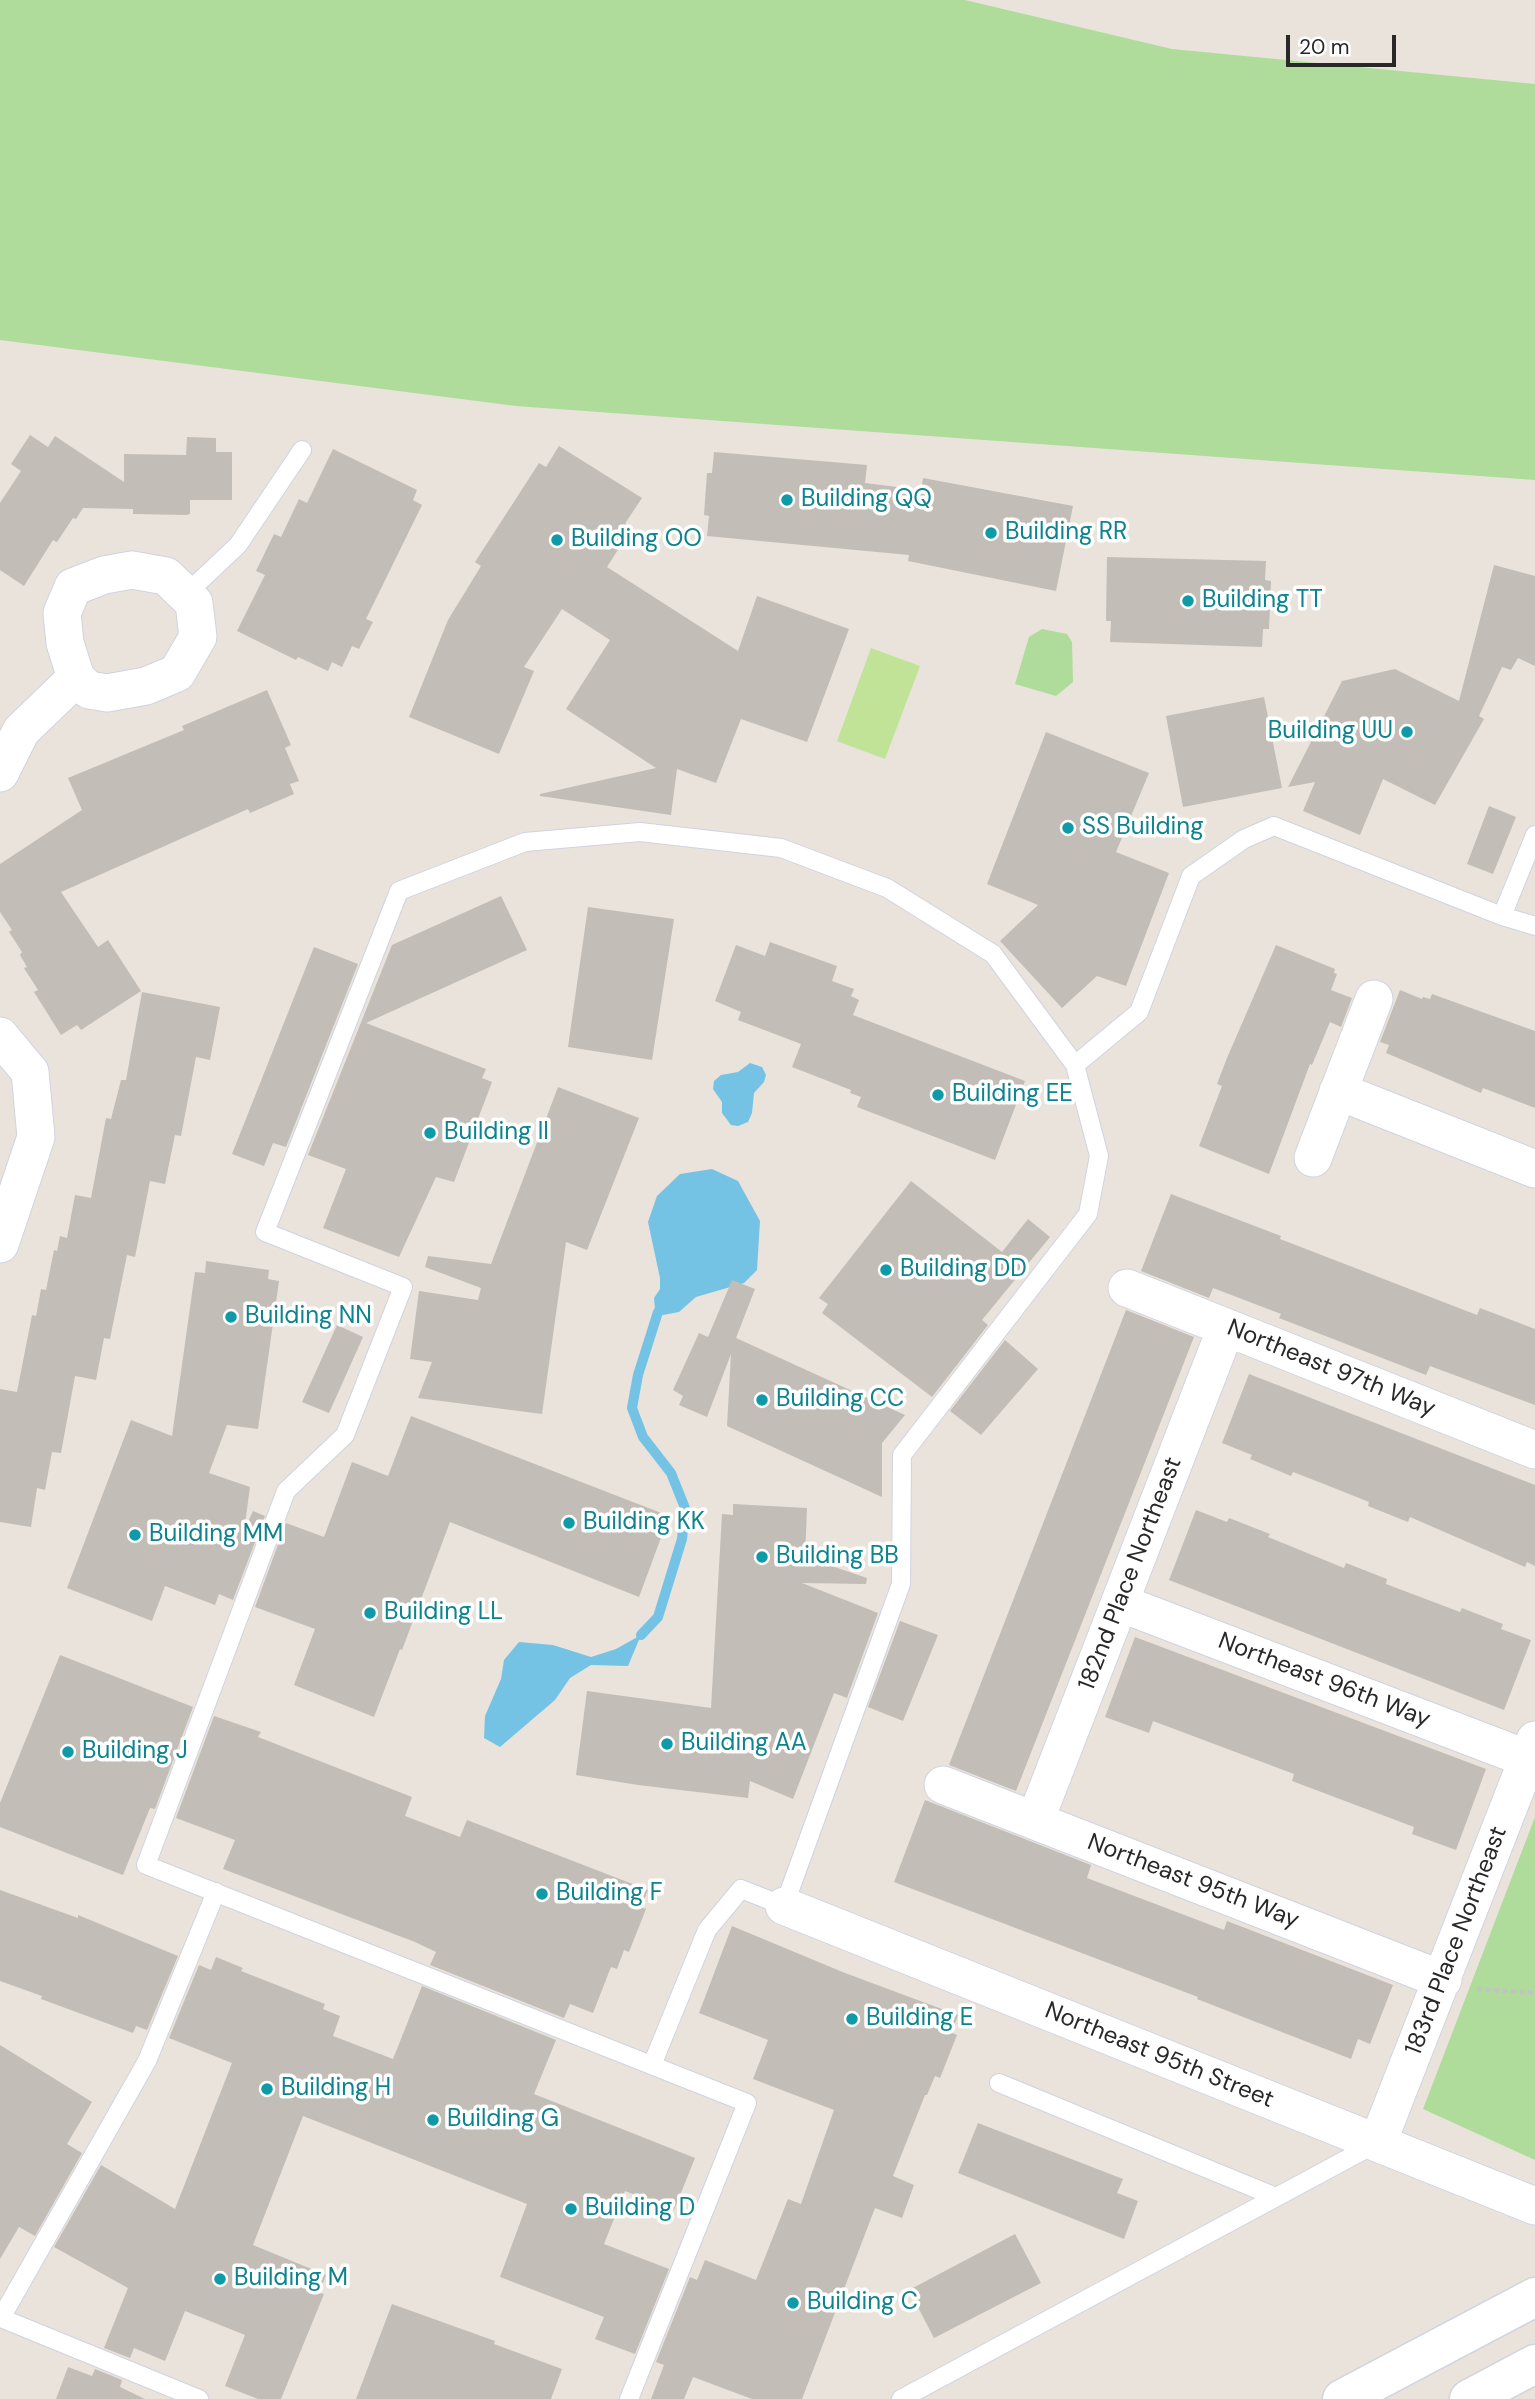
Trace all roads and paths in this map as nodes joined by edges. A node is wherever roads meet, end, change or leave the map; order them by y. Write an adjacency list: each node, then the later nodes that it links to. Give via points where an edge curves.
1 (302, 450): 2 (lane, via 238,545)
2 (185, 595): 3 (street, via 194,603 198,637 177,673 146,686 107,693 89,690); 3 (street, via 166,576 132,570 73,587 62,613)
3 (76, 678): 4 (street, via 21,731)
4 (0, 774)
5 (1535, 835): 6 (lane)
6 (1503, 916): 7 (lane); 10 (lane, via 1274,826 1244,839 1191,876 1139,1012)
7 (1535, 926)
8 (1374, 999): 11 (street)
9 (0, 1036): 14 (street, via 30,1072 36,1137)
10 (1075, 1065): 22 (lane, via 993,954 887,888 781,848 640,832 525,842 398,891 265,1232 403,1287 345,1435 286,1491 146,1865); 23 (lane, via 1099,1156 1088,1214 902,1455 901,1584)
11 (1338, 1091): 12 (street); 13 (street)
12 (1313, 1158)
13 (1535, 1168)
14 (0, 1244)
15 (1127, 1289): 16 (street, Northeast 97th Way)
16 (1226, 1328): 17 (street, Northeast 97th Way); 18 (street, 182nd Place Northeast)
17 (1535, 1450)
18 (1120, 1603): 19 (street, Northeast 96th Way); 21 (street, 182nd Place Northeast)
19 (1531, 1749): 24 (street, 183rd Place Northeast)
20 (943, 1785): 21 (street, Northeast 95th Way)
21 (1035, 1821): 24 (street, Northeast 95th Way)
22 (216, 1892): 26 (lane); 32 (lane, via 147,2061)
23 (784, 1906): 26 (lane, via 741,1889 706,1930); 28 (street, Northeast 95th Street)
24 (1459, 1984): 25 (path); 28 (street, 183rd Place Northeast)
25 (1535, 1993)
26 (652, 2065): 35 (lane, via 747,2103)
27 (999, 2083): 29 (lane)
28 (1378, 2142): 29 (lane); 30 (street, Northeast 95th Street)
29 (1276, 2197): 36 (lane)
30 (1535, 2206)
31 (1535, 2297): 37 (main road)
32 (0, 2319): 34 (lane)
33 (1535, 2364): 38 (main road)
34 (199, 2399)
35 (629, 2399)
36 (901, 2399)
37 (1342, 2399)
38 (1469, 2399)

